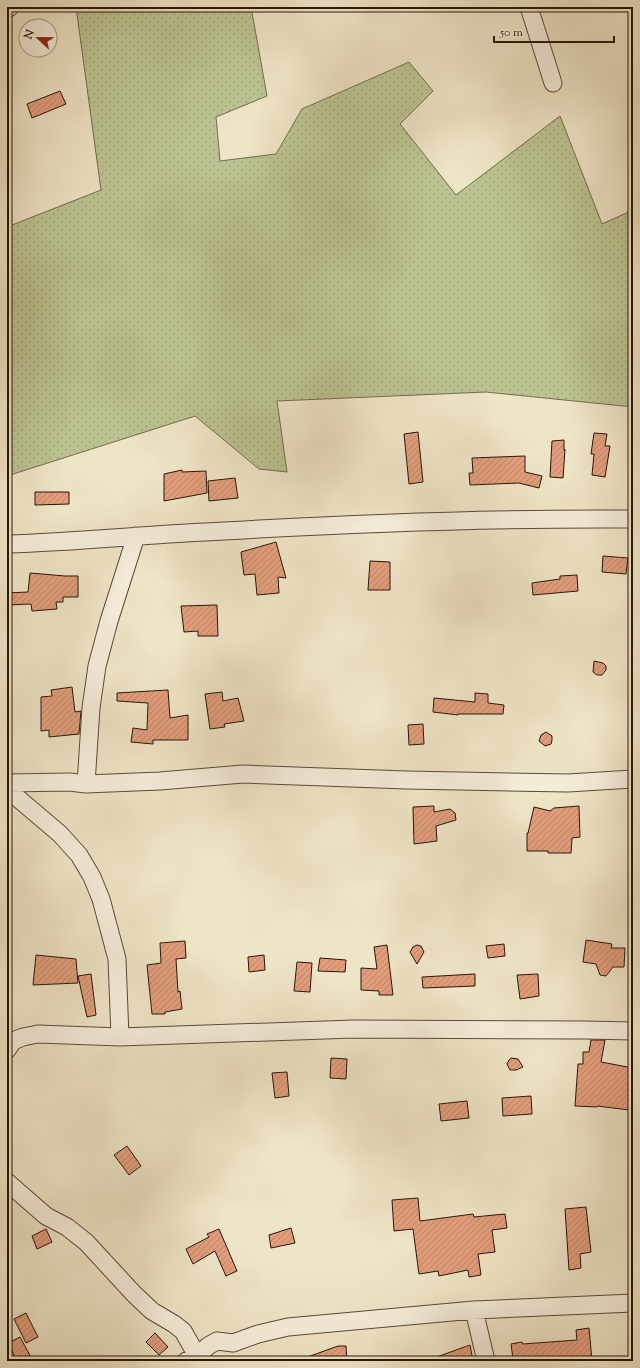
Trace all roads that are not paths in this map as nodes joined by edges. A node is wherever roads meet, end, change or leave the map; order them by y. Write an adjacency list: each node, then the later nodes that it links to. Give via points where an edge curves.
1 (10, 7): 3 (street)
2 (529, 7): 4 (street)
3 (7, 9)
4 (552, 83)
5 (633, 519): 6 (street, via 500,520 224,530)
6 (136, 536): 7 (street); 10 (street, via 97,666 91,708)
7 (7, 544)
8 (633, 779): 10 (street, via 552,782 243,774)
9 (7, 783): 10 (street)
10 (86, 784)
11 (7, 789): 13 (street, via 60,834 79,855 92,877 101,899 117,959)
12 (633, 1031): 13 (street, via 354,1029)
13 (120, 1037): 14 (street, via 38,1034)
14 (9, 1043)
15 (7, 1182): 18 (street, via 46,1216 67,1227 86,1242 152,1311 183,1332)
16 (633, 1302): 17 (street)
17 (474, 1310): 18 (street, via 288,1327 233,1343 217,1341); 19 (street)
18 (195, 1359)
19 (486, 1361)

